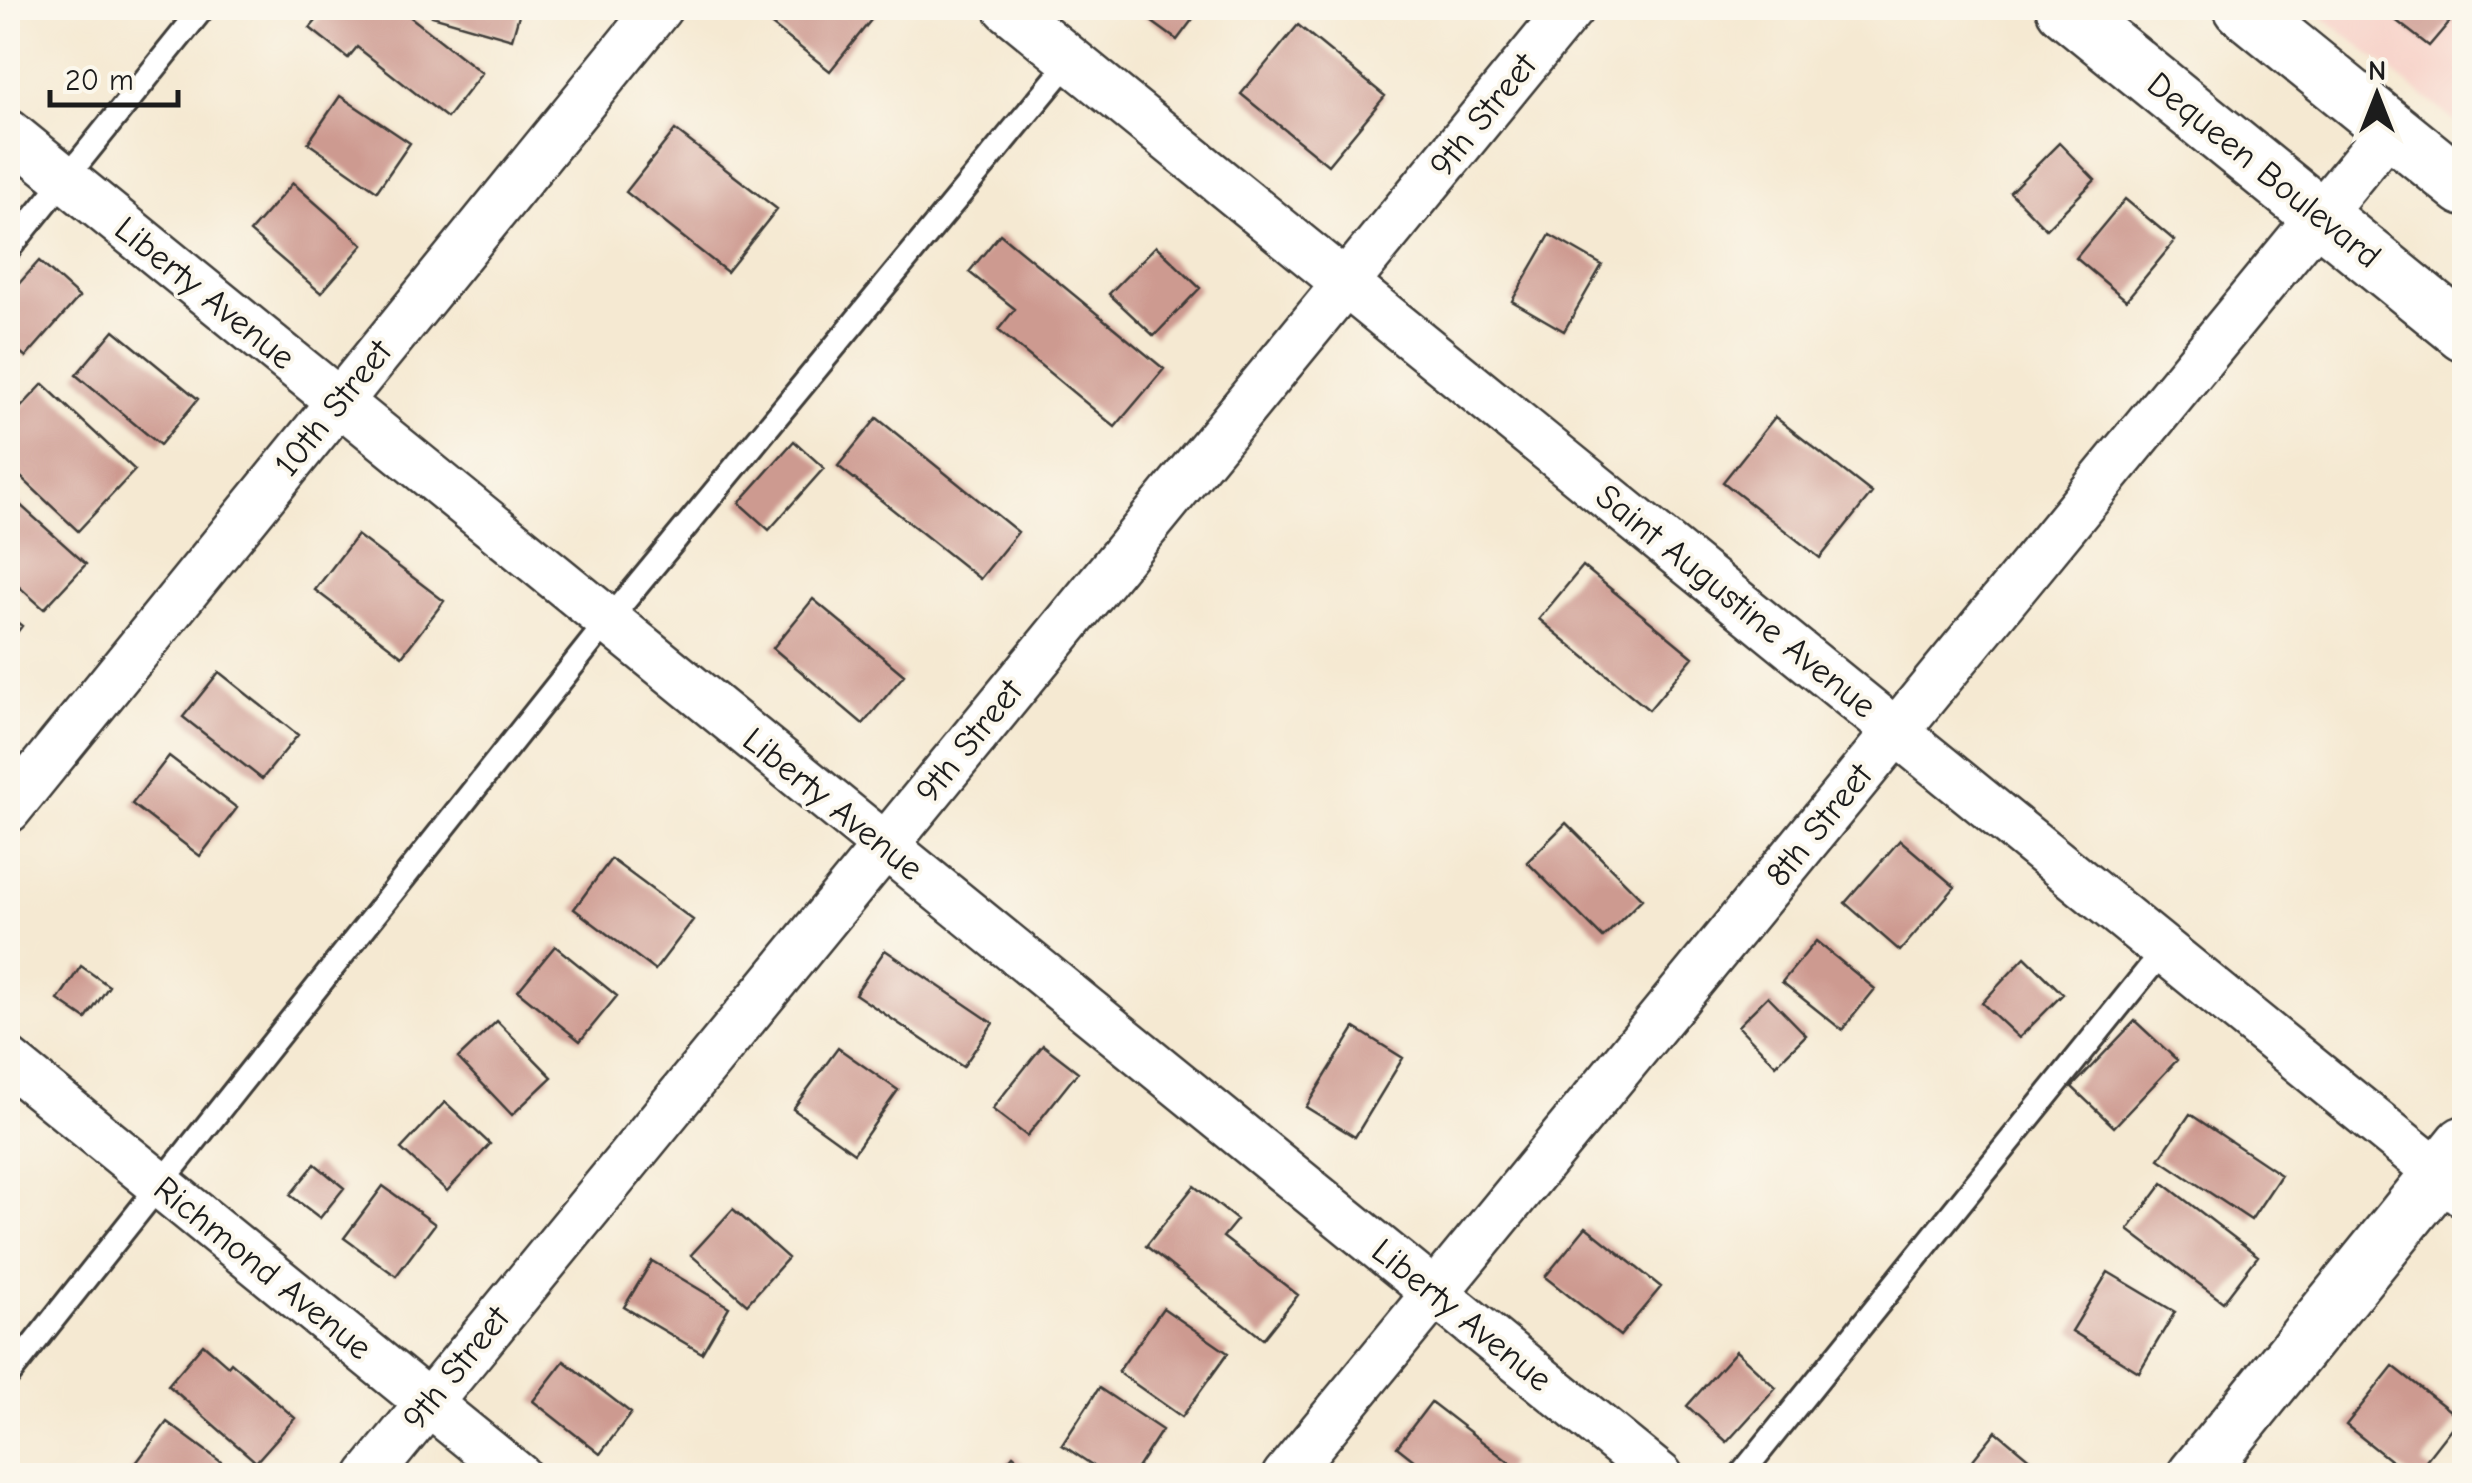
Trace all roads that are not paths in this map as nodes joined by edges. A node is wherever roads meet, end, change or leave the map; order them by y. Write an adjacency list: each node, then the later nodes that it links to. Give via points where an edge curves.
1 (203, 8): 10 (lane)
2 (660, 8): 16 (street, 10th Street)
3 (1007, 8): 7 (street, Saint Augustine Avenue)
4 (1571, 8): 14 (street, 9th Street)
5 (2064, 8): 12 (street, Dequeen Boulevard)
6 (2242, 8): 8 (street)
7 (1072, 60): 14 (street, Saint Augustine Avenue); 17 (lane)
8 (2391, 128): 11 (street); 12 (street, 8th Street)
9 (8, 132): 10 (street, Liberty Avenue)
10 (64, 179): 13 (lane); 16 (street, Liberty Avenue)
11 (2464, 188)
12 (2321, 216): 15 (street, Dequeen Boulevard); 18 (street, 8th Street)
13 (8, 250)
14 (1345, 283): 18 (street, Saint Augustine Avenue); 20 (street, 9th Street)
15 (2464, 333)
16 (339, 402): 17 (street, Liberty Avenue); 19 (street, 10th Street)
17 (608, 622): 20 (street, Liberty Avenue); 24 (lane)
18 (1896, 732): 21 (street, Saint Augustine Avenue); 25 (street, 8th Street)
19 (8, 810)
20 (883, 845): 25 (street, Liberty Avenue); 27 (street, 9th Street)
21 (2164, 950): 23 (street, Saint Augustine Avenue); 32 (lane)
22 (8, 1061): 24 (street, Richmond Avenue)
23 (2456, 1171): 33 (street)
24 (160, 1185): 26 (lane); 27 (street, Richmond Avenue)
25 (1435, 1293): 30 (street, 8th Street); 31 (street, Liberty Avenue)
26 (8, 1376)
27 (428, 1403): 28 (street, 9th Street); 29 (street, Richmond Avenue)
28 (368, 1476)
29 (518, 1476)
30 (1285, 1476)
31 (1660, 1476)
32 (1740, 1476)
33 (2195, 1476)

